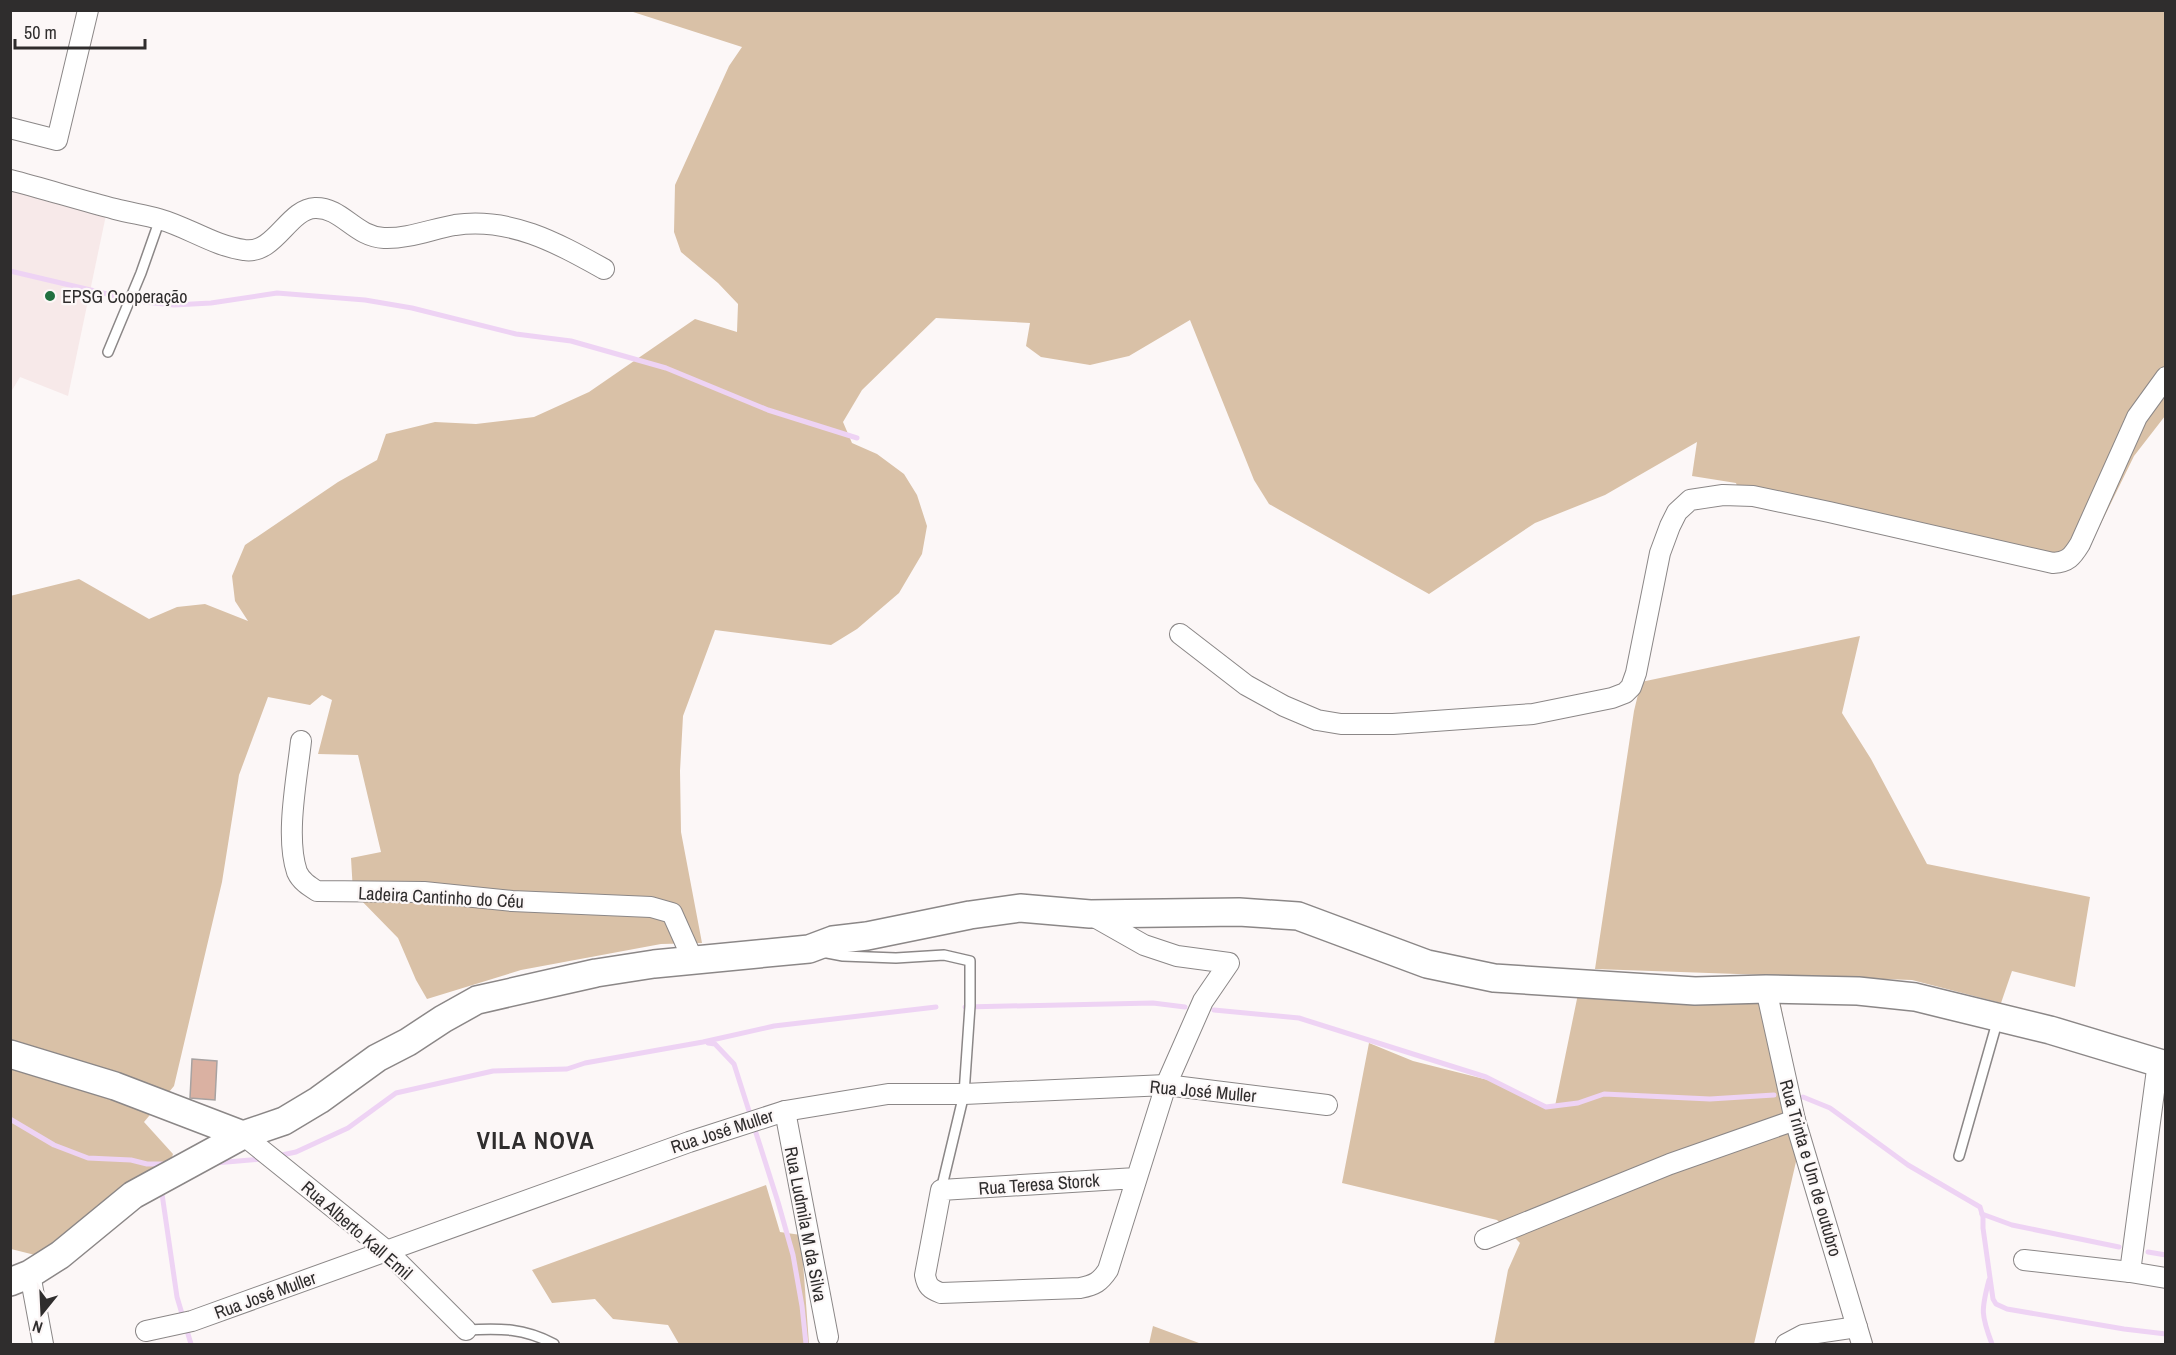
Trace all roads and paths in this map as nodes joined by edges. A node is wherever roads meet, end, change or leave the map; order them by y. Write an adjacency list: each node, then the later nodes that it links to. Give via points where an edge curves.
1 (88, 10): 2 (street, via 57,140)
2 (10, 128)
3 (10, 180): 4 (street)
4 (160, 219): 5 (street, via 246,251 260,250 296,217 313,208 331,210 366,235 385,238 458,225 495,223 561,245); 6 (lane)
5 (604, 270)
6 (108, 352)
7 (2166, 377): 8 (street, via 2137,417 2080,544 2073,557 2064,562 2052,563 1753,496 1690,500 1677,512 1660,552 1631,687 1612,698 1533,714 1341,724 1317,720 1265,696)
8 (1180, 634)
9 (301, 741): 12 (street, Ladeira Cantinho do Céu, via 292,841 298,873 317,891 424,892 512,901 651,907 672,913)
10 (1090, 914): 11 (street, via 1020,908 833,940); 13 (street, via 1239,912 1298,916 1427,964 1494,978 1695,991); 17 (street, via 1144,945 1177,956 1229,963 1203,1001)
11 (809, 949): 12 (street); 18 (lane, via 843,956 944,955 970,961)
12 (693, 960): 22 (street, via 596,973 477,1000 376,1058 302,1111)
13 (1766, 989): 14 (street, via 1915,997); 21 (street, Rua Trinta e Um de outubro)
14 (1999, 1017): 16 (street); 23 (lane)
15 (10, 1054): 22 (street, via 115,1086)
16 (2162, 1064): 29 (street)
17 (1166, 1085): 18 (street, Rua José Muller); 19 (street, Rua José Muller); 24 (street)
18 (964, 1094): 20 (street, Rua José Muller, via 888,1094); 25 (lane)
19 (1327, 1105)
20 (785, 1111): 27 (street, Rua José Muller); 35 (street, Rua Ludmila M da Silva)
21 (1795, 1120): 26 (street, via 1670,1164); 34 (street, Rua Trinta e Um de outubro)
22 (243, 1135): 27 (street, Rua Alberto Kall Emil); 30 (street, via 134,1195 60,1255)
23 (1959, 1156)
24 (1136, 1178): 25 (street, Rua Teresa Storck); 25 (street, via 1108,1270 1101,1281 1080,1288 941,1293 932,1289 925,1275)
25 (941, 1190)
26 (1485, 1239)
27 (387, 1251): 32 (street, Rua Alberto Kall Emil); 33 (street, Rua José Muller, via 192,1322)
28 (2024, 1260): 29 (street)
29 (2130, 1272): 31 (street)
30 (20, 1278): 36 (street)
31 (2166, 1278)
32 (466, 1330): 37 (lane, via 501,1328 536,1335)
33 (146, 1331)
34 (1859, 1336): 38 (street, via 1803,1335)
35 (828, 1337)
36 (44, 1344)
37 (554, 1344)
38 (1786, 1344)

